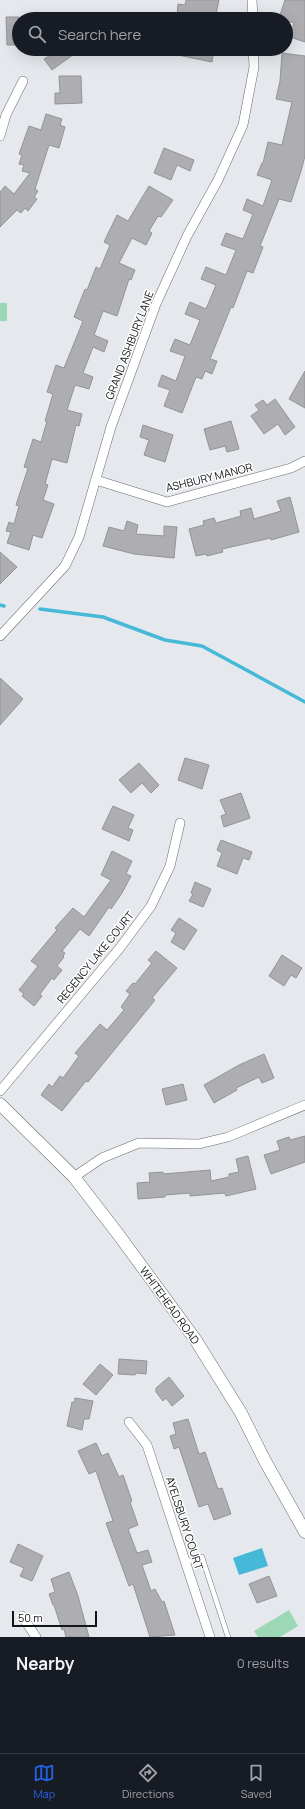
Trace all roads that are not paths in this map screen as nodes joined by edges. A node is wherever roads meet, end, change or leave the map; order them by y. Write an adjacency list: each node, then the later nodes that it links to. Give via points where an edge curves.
1 (252, 0): 2 (street)
2 (253, 12)
3 (253, 56): 7 (street, GRAND ASHBURY LANE, via 254,67 243,125 156,304 111,427)
4 (23, 81): 5 (street, via 6,115)
5 (0, 136)
6 (305, 461): 7 (street, ASHBURY MANOR, via 291,468 168,502)
7 (96, 480): 8 (street, GRAND ASHBURY LANE, via 79,537 65,566)
8 (0, 636)
9 (180, 823): 10 (street, REGENCY LAKE COURT, via 170,866 151,906 119,949)
10 (0, 1091)
11 (0, 1104): 13 (street, WHITEHEAD ROAD)
12 (305, 1105): 13 (street, via 228,1137 199,1144 140,1143 102,1158)
13 (74, 1177): 15 (street, WHITEHEAD ROAD, via 195,1339 241,1413)
14 (130, 1422): 16 (street, AYELSBURY COURT, via 147,1445)
15 (305, 1532)
16 (186, 1562): 19 (street, AYELSBURY COURT); 20 (lane, via 202,1557)
17 (22, 1616): 18 (street)
18 (36, 1637)
19 (210, 1637)
20 (228, 1637)

